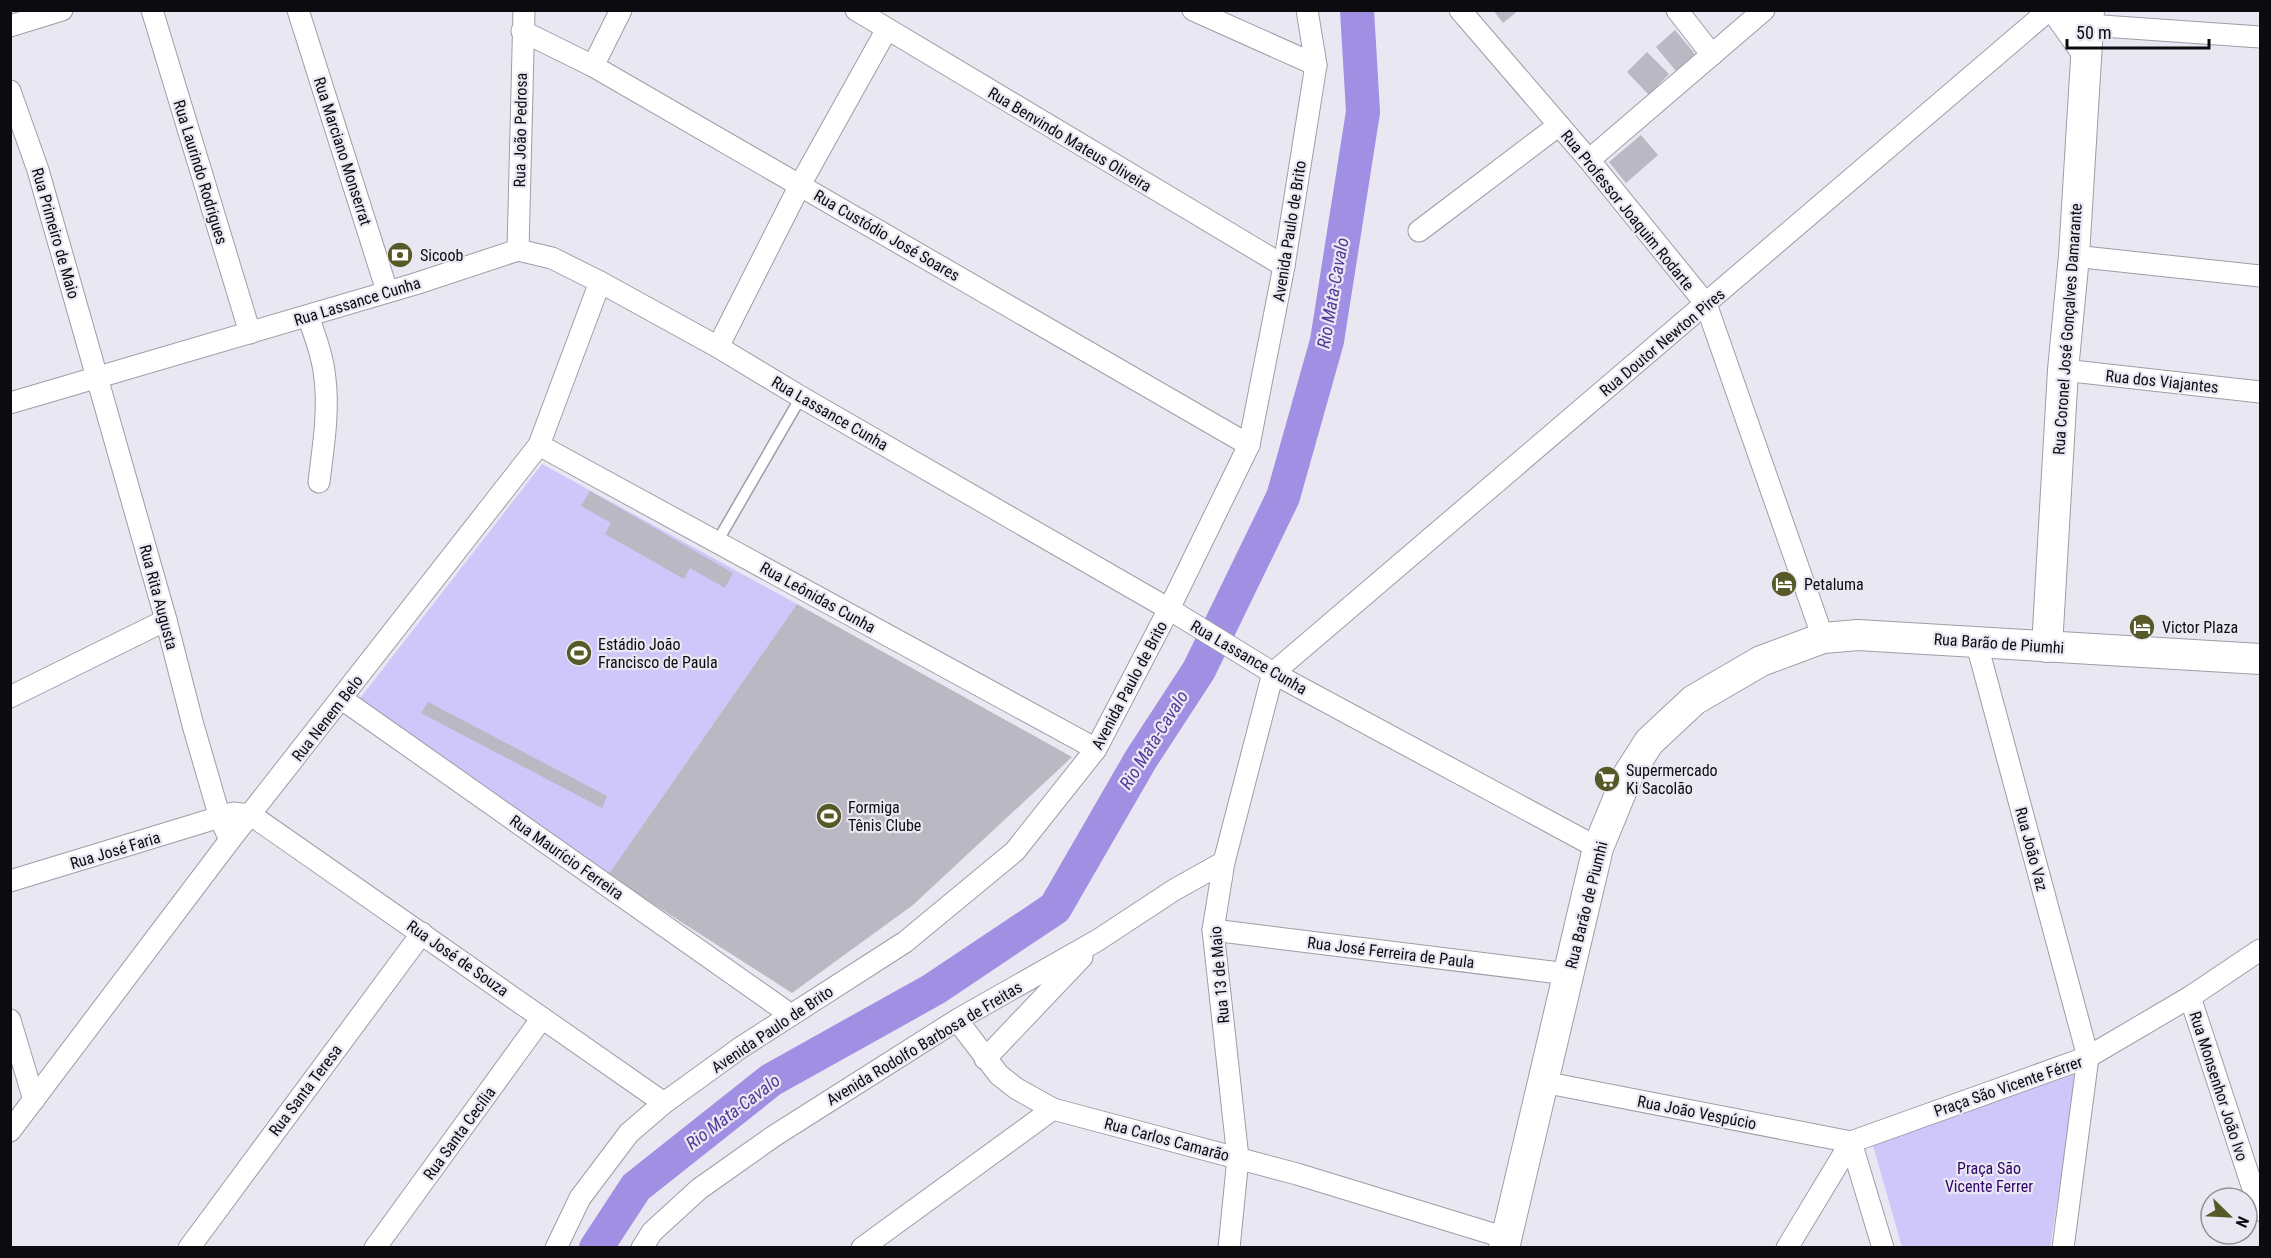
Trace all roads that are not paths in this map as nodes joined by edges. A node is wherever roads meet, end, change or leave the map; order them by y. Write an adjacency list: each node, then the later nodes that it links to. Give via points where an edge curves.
1 (62, 10): 14 (street)
2 (152, 10): 34 (street, Rua Laurindo Rodrigues)
3 (298, 10): 31 (street, Rua Marciano Monserrat)
4 (621, 10): 20 (street)
5 (856, 10): 15 (street, Rua Benvindo Mateus Oliveira)
6 (1193, 10): 19 (street)
7 (1307, 10): 19 (street, Avenida Paulo de Brito)
8 (1460, 10): 22 (street, Rua Professor Joaquim Rodarte)
9 (1677, 10): 18 (street)
10 (1764, 10): 18 (street)
11 (2049, 10): 32 (street, Rua Doutor Newton Pires)
12 (2057, 10): 16 (main road)
13 (523, 21): 20 (street, Rua Custódio José Soares); 26 (street, Rua João Pedrosa)
14 (10, 26)
15 (886, 29): 24 (street); 28 (street, Rua Benvindo Mateus Oliveira)
16 (2088, 29): 17 (street); 27 (main road, Rua Coronel José Gonçalves Damarante)
17 (2260, 32)
18 (1712, 55): 23 (street)
19 (1316, 65): 28 (street, Avenida Paulo de Brito)
20 (592, 66): 24 (street, Rua Custódio José Soares)
21 (10, 90): 37 (street, Rua Primeiro de Maio, via 38,170)
22 (1559, 125): 23 (street, Rua Professor Joaquim Rodarte); 25 (street)
23 (1589, 160): 32 (street, Rua Professor Joaquim Rodarte)
24 (800, 185): 35 (street); 42 (street, Rua Custódio José Soares)
25 (1419, 231)
26 (518, 250): 30 (street, Rua Lassance Cunha, via 552,258); 31 (street, Rua Lassance Cunha)
27 (2074, 256): 29 (street); 36 (main road, Rua Coronel José Gonçalves Damarante)
28 (1284, 266): 42 (street, Avenida Paulo de Brito)
29 (2260, 276)
30 (600, 282): 35 (street, Rua Lassance Cunha); 41 (street, Rua Nenem Belo)
31 (387, 291): 33 (street, Rua Lassance Cunha)
32 (1706, 304): 47 (street, Rua Professor Joaquim Rodarte); 51 (street, Rua Doutor Newton Pires)
33 (308, 316): 34 (street, Rua Lassance Cunha); 43 (street, via 325,380 326,421)
34 (250, 333): 37 (street, Rua Lassance Cunha)
35 (718, 346): 39 (street, Rua Lassance Cunha)
36 (2063, 370): 38 (street, Rua dos Viajantes); 49 (main road, Rua Coronel José Gonçalves Damarante)
37 (98, 376): 40 (street, Rua Lassance Cunha); 46 (street, Rua Rita Augusta)
38 (2260, 392)
39 (801, 397): 44 (lane); 45 (street, Rua Lassance Cunha)
40 (10, 403)
41 (539, 445): 44 (street, Rua Leônidas Cunha); 53 (street, Rua Nenem Belo)
42 (1249, 445): 45 (street, Avenida Paulo de Brito)
43 (319, 482)
44 (717, 542): 54 (street, Rua Leônidas Cunha)
45 (1169, 609): 51 (street, Rua Lassance Cunha); 54 (street, Avenida Paulo de Brito)
46 (166, 620): 52 (street); 56 (street, Rua Rita Augusta)
47 (1822, 638): 48 (main road, Rua Barão de Piumhi, via 1858,635); 58 (main road, Rua Barão de Piumhi, via 1761,661 1694,700 1649,741 1628,775)
48 (1976, 641): 49 (main road, Rua Barão de Piumhi); 71 (street, Rua João Vaz)
49 (2047, 647): 50 (main road, Rua Barão de Piumhi)
50 (2260, 659)
51 (1273, 673): 58 (street, Rua Lassance Cunha); 59 (street, Rua 13 de Maio)
52 (10, 697)
53 (342, 699): 55 (street, Rua Nenem Belo); 67 (street, Rua Maurício Ferreira)
54 (1096, 749): 67 (street, Avenida Paulo de Brito, via 1015,851 905,942)
55 (251, 814): 56 (street, Rua José Faria, via 233,813); 57 (street, Rua Nenem Belo); 62 (street, Rua José de Souza)
56 (220, 818): 57 (street, Rua Rita Augusta); 60 (street, Rua José Faria)
57 (230, 840): 74 (street, Rua Nenem Belo)
58 (1598, 848): 65 (main road, Rua Barão de Piumhi)
59 (1224, 862): 61 (street, Rua 13 de Maio); 63 (street, Avenida Rodolfo Barbosa de Freitas)
60 (10, 881)
61 (1213, 930): 65 (street, Rua José Ferreira de Paula); 79 (street, Rua 13 de Maio)
62 (422, 933): 68 (street, Rua José de Souza); 82 (street, Rua Santa Teresa)
63 (1098, 940): 70 (street, Avenida Rodolfo Barbosa de Freitas); 72 (street)
64 (2260, 950): 66 (street)
65 (1568, 974): 73 (main road, Rua Barão de Piumhi)
66 (2190, 997): 71 (street); 80 (street, Rua Monsenhor João Ivo)
67 (791, 1015): 75 (street, Avenida Paulo de Brito)
68 (543, 1018): 75 (street, Rua José de Souza); 83 (street, Rua Santa Cecília)
69 (10, 1020): 74 (street)
70 (957, 1020): 72 (street, Rua Carlos Camarão); 85 (street, Avenida Rodolfo Barbosa de Freitas, via 774,1136 699,1190 652,1232)
71 (2088, 1058): 78 (street, Praça São Vicente Férrer); 90 (street, Praça São Vicente Férrer)
72 (986, 1059): 76 (street, Rua Carlos Camarão, via 1017,1089)
73 (1543, 1082): 78 (street, Rua João Vespúcio); 81 (main road, Rua Barão de Piumhi)
74 (34, 1100): 77 (street, Rua Nenem Belo)
75 (664, 1103): 84 (street, Avenida Paulo de Brito, via 629,1133 580,1198)
76 (1053, 1109): 79 (street, Rua Carlos Camarão); 86 (street)
77 (10, 1131)
78 (1851, 1142): 88 (street); 89 (street)
79 (1238, 1158): 81 (street, Rua Carlos Camarão); 87 (street, Rua 13 de Maio)
80 (2260, 1210)
81 (1505, 1243)
82 (189, 1248)
83 (375, 1248)
84 (556, 1248)
85 (642, 1248)
86 (862, 1248)
87 (1229, 1248)
88 (1787, 1248)
89 (1883, 1248)
90 (2062, 1248)

